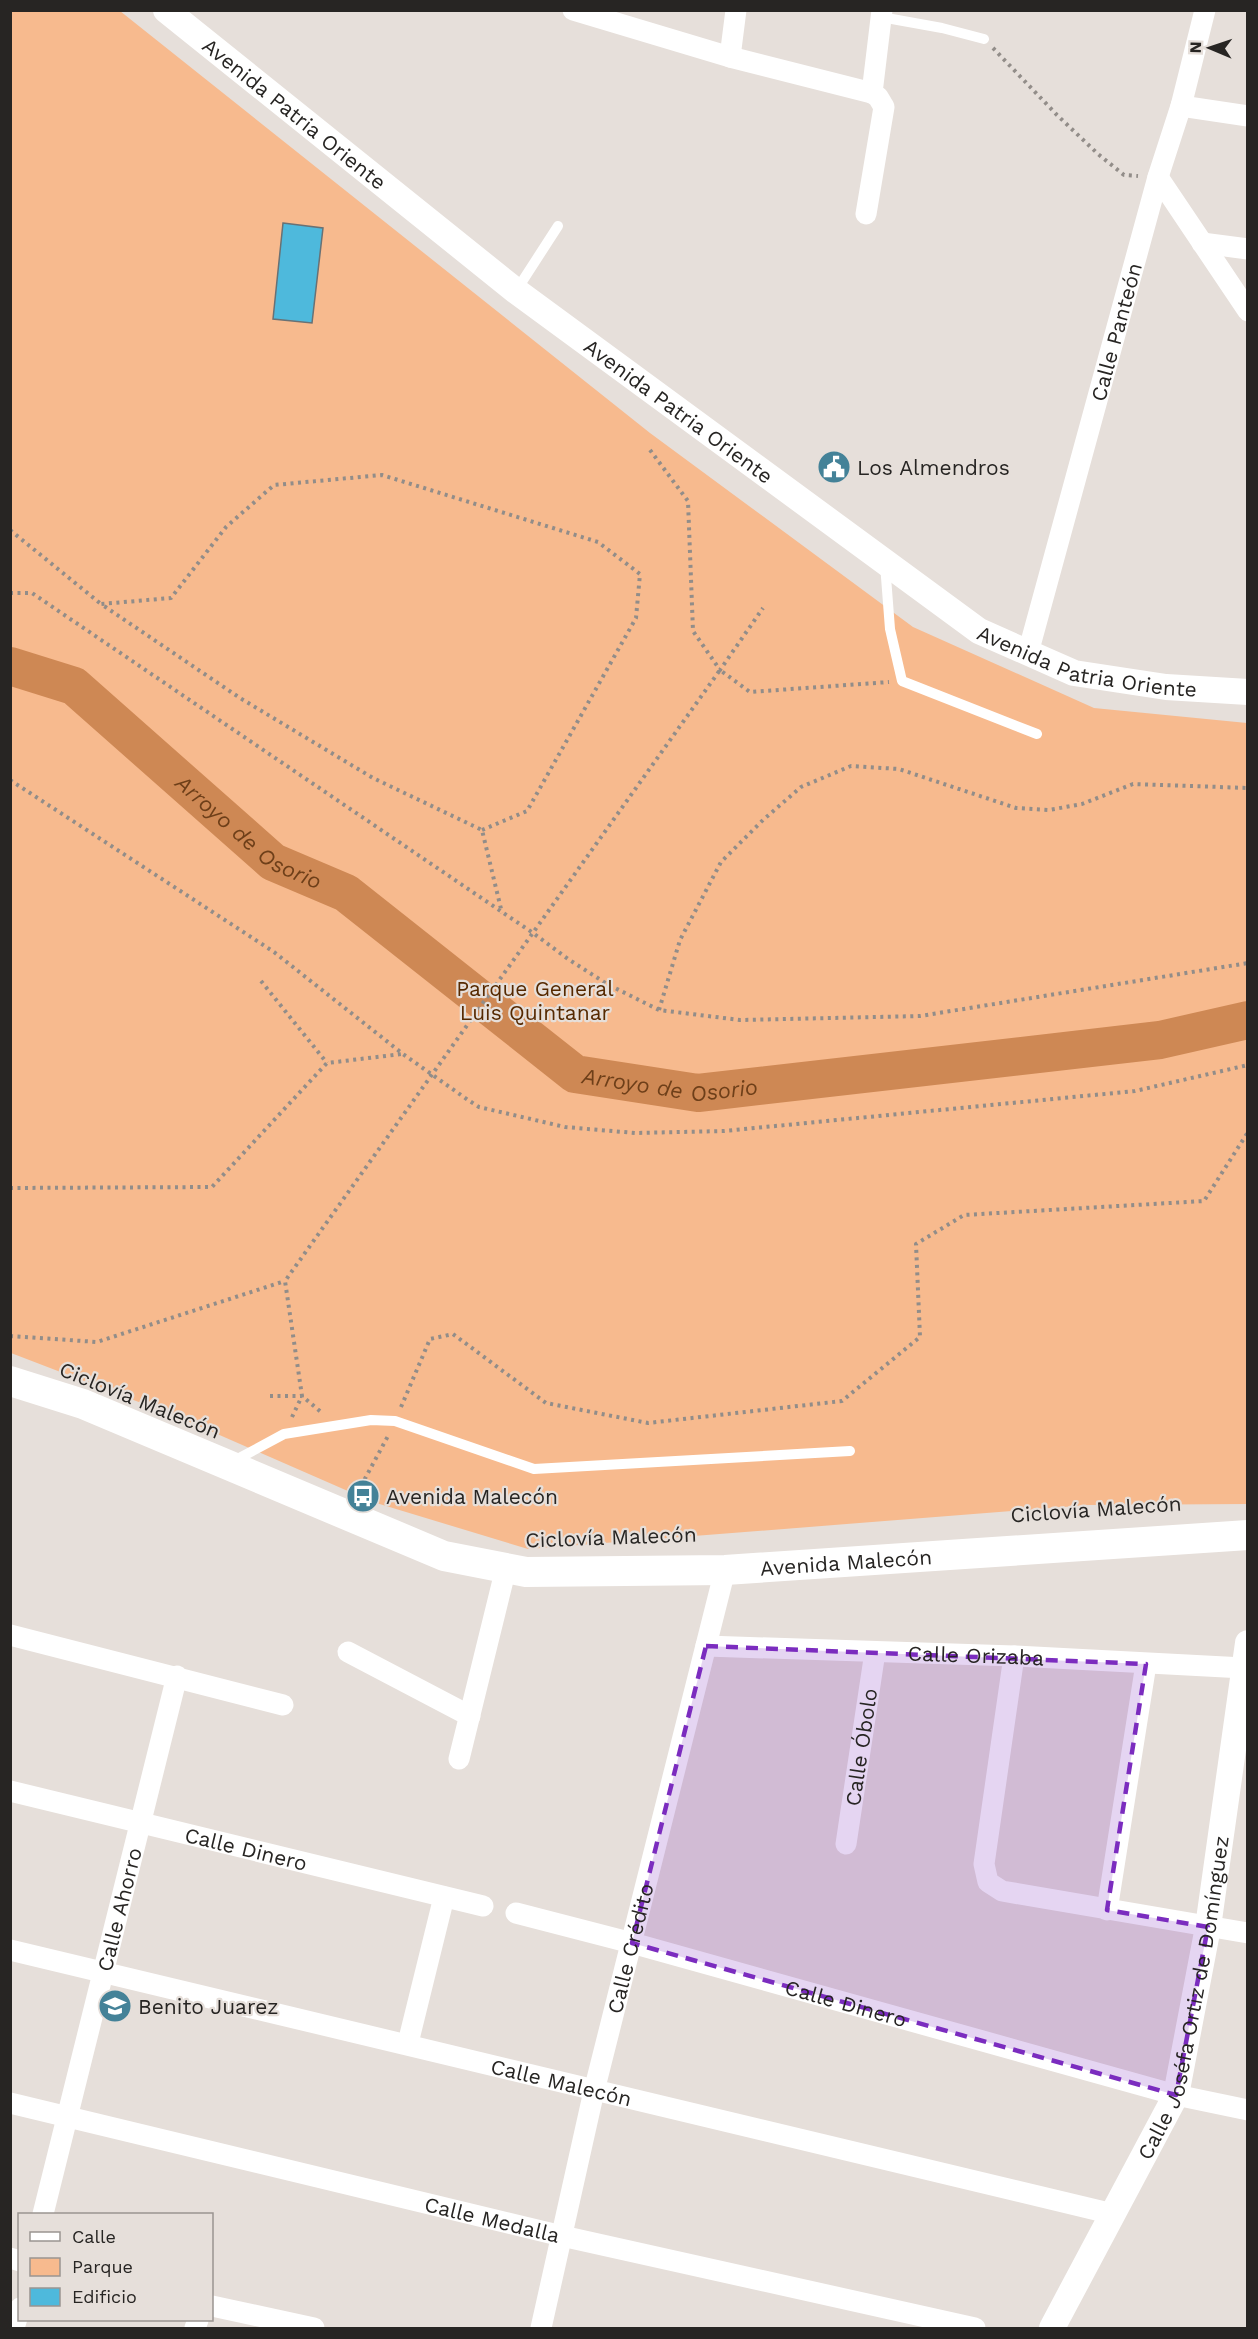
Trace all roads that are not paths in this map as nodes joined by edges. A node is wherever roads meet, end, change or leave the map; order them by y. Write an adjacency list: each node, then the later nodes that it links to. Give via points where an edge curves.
1 (166, 10): 16 (street, Avenida Patria Oriente)
2 (735, 10): 7 (street)
3 (1205, 10): 9 (street, Calle Panteón)
4 (582, 12): 7 (street)
5 (881, 14): 6 (lane); 8 (street)
6 (984, 39)
7 (730, 57): 8 (street)
8 (872, 93): 12 (street, via 884,107)
9 (1181, 106): 10 (street); 11 (street, Calle Panteón)
10 (1248, 116)
11 (1158, 177): 14 (street); 19 (street, Calle Panteón)
12 (866, 214)
13 (558, 226): 16 (lane)
14 (1202, 243): 15 (street); 17 (street)
15 (1248, 249)
16 (516, 291): 18 (street, Avenida Patria Oriente)
17 (1248, 311)
18 (885, 563): 19 (street, Avenida Patria Oriente, via 979,631); 21 (lane, via 890,629 902,681)
19 (1028, 653): 20 (street, Avenida Patria Oriente, via 1074,673 1166,687)
20 (1248, 692)
21 (1037, 734)
22 (10, 1382): 24 (main road, Avenida Malecón, via 83,1404)
23 (850, 1451): 24 (lane, via 534,1468 395,1421 371,1420 284,1434)
24 (227, 1465): 26 (main road, Avenida Malecón, via 444,1556)
25 (1248, 1535): 27 (main road, Avenida Malecón)
26 (506, 1568): 27 (main road, Avenida Malecón, via 526,1572); 37 (street)
27 (725, 1569): 29 (street, Calle Crédito)
28 (10, 1635): 35 (street)
29 (706, 1646): 31 (street, Calle Orizaba); 48 (street, Calle Crédito)
30 (348, 1652): 37 (street)
31 (875, 1652): 32 (street, Calle Orizaba); 41 (street, Calle Óbolo)
32 (1014, 1656): 34 (street, Calle Orizaba); 44 (street, via 984,1864 988,1882 1002,1891)
33 (1246, 1656): 34 (street, Calle Orizaba); 46 (street, Calle Joséfa Ortiz de Domínguez)
34 (1146, 1664): 44 (street)
35 (177, 1676): 36 (street); 40 (street, Calle Ahorro)
36 (283, 1705)
37 (470, 1716): 38 (street)
38 (459, 1759)
39 (10, 1791): 40 (street, Calle Dinero)
40 (140, 1823): 42 (street, Calle Dinero); 50 (street, Calle Ahorro)
41 (846, 1845)
42 (444, 1898): 43 (street, Calle Dinero); 51 (street)
43 (483, 1906)
44 (1107, 1911): 46 (street)
45 (516, 1912): 48 (street, Calle Dinero)
46 (1208, 1928): 47 (street); 53 (street, Calle Joséfa Ortiz de Domínguez)
47 (1248, 1933)
48 (632, 1943): 52 (street, Calle Crédito); 53 (street, Calle Dinero)
49 (10, 1950): 50 (street, Calle Malecón)
50 (104, 1971): 51 (street, Calle Malecón); 56 (street, Calle Ahorro)
51 (408, 2043): 52 (street, Calle Malecón)
52 (594, 2091): 58 (street, Calle Malecón); 59 (street, Calle Crédito)
53 (1176, 2095): 55 (street, Calle Dinero); 58 (street, Calle Joséfa Ortiz de Domínguez)
54 (10, 2103): 56 (street, Calle Medalla)
55 (1248, 2110)
56 (68, 2117): 57 (street, Calle Ahorro); 59 (street, Calle Medalla)
57 (43, 2213)
58 (1113, 2214): 64 (street, Calle Joséfa Ortiz de Domínguez)
59 (562, 2236): 62 (street, Calle Crédito); 63 (street, Calle Medalla)
60 (213, 2306): 61 (street)
61 (314, 2328)
62 (541, 2328)
63 (975, 2328)
64 (1052, 2328)

